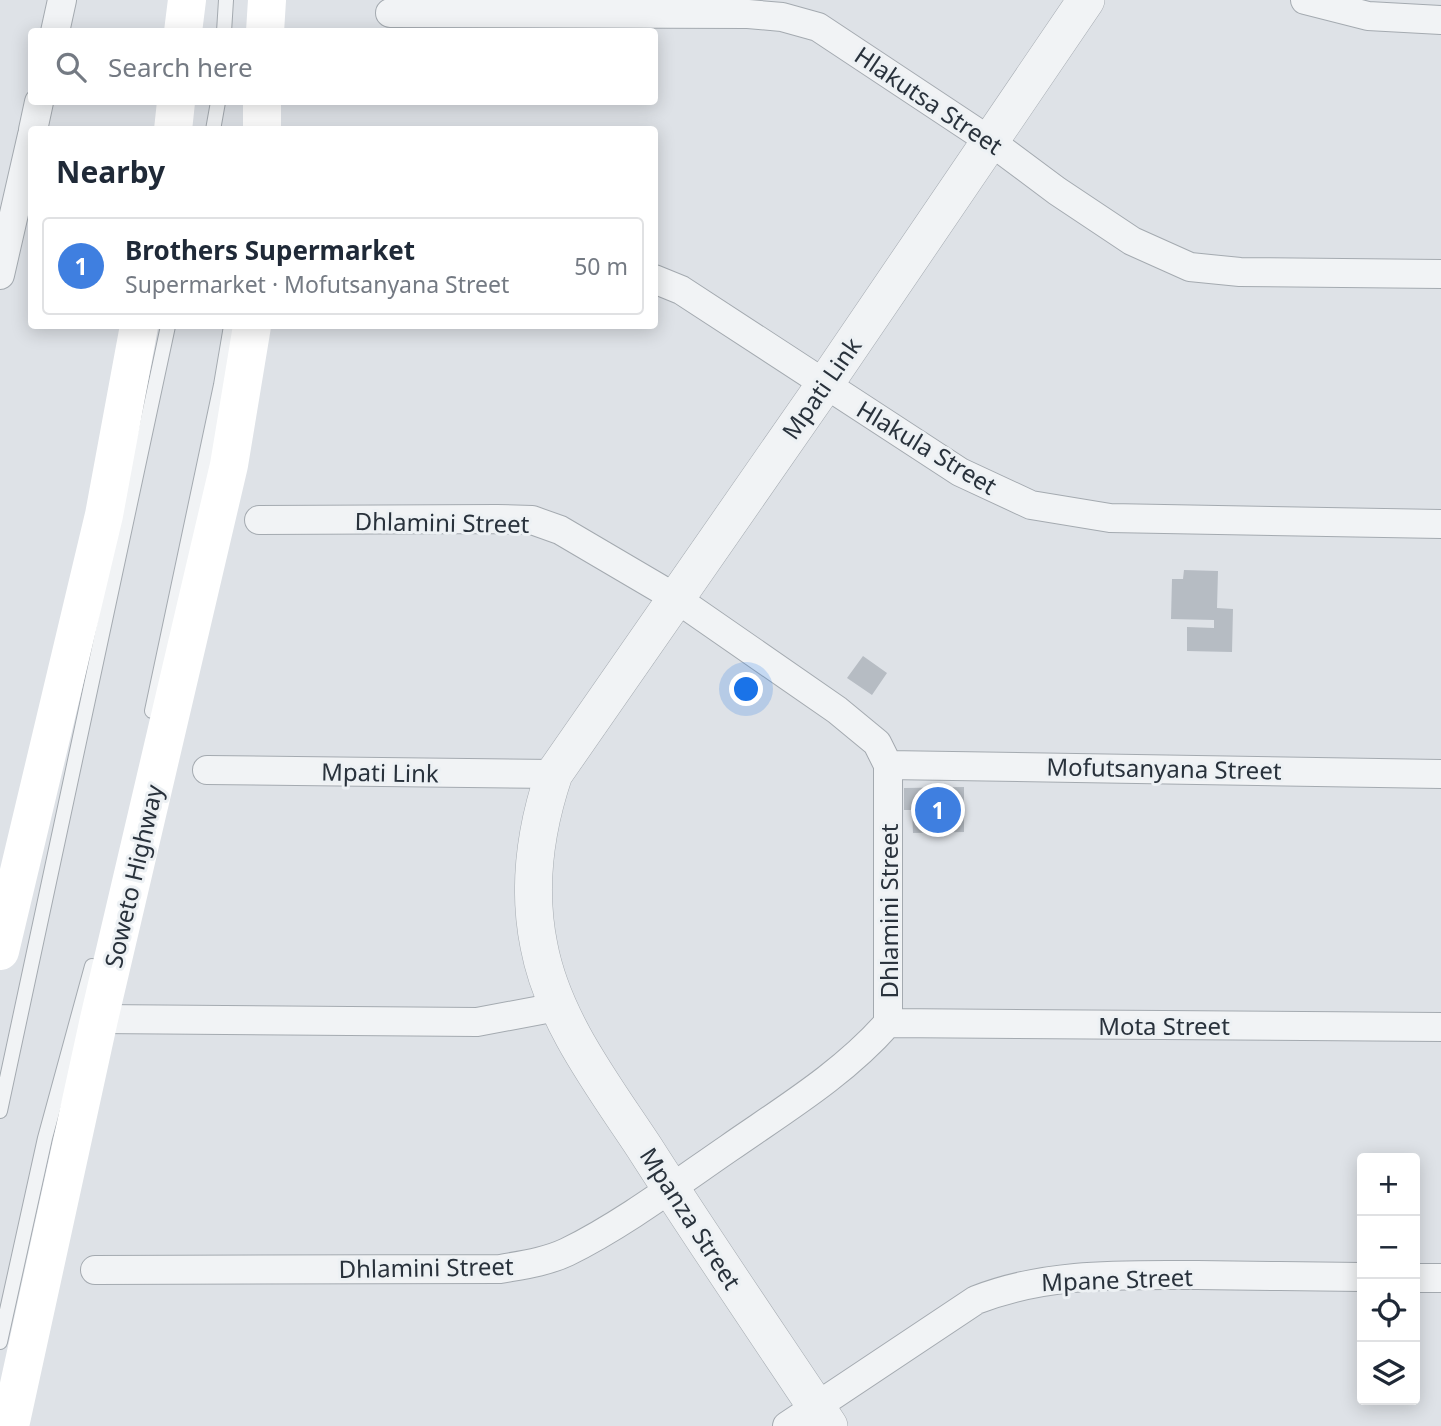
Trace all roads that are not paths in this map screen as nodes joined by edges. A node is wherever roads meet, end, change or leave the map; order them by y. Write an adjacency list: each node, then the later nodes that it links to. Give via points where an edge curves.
1 (62, 0): 10 (street)
2 (187, 0): 11 (main road)
3 (226, 0): 12 (lane)
4 (254, 0): 13 (lane)
5 (267, 0): 14 (main road)
6 (1086, 0): 25 (street, Mpati Link)
7 (1305, 0): 9 (street, via 1368,16)
8 (390, 13): 25 (street, Hlakutsa Street, via 782,17 818,27)
9 (1441, 20)
10 (56, 28)
11 (184, 28)
12 (224, 28)
13 (252, 28)
14 (265, 28)
15 (38, 105): 20 (street)
16 (176, 105): 21 (main road)
17 (217, 105): 22 (lane)
18 (249, 105): 23 (lane)
19 (262, 105): 24 (main road)
20 (34, 126)
21 (173, 126)
22 (214, 126)
23 (248, 126)
24 (261, 126)
25 (990, 141): 27 (street, Hlakutsa Street, via 1132,241 1190,267 1240,272); 34 (street, Mpati Link)
26 (28, 152): 28 (street)
27 (1441, 274)
28 (0, 275)
29 (658, 281): 34 (street, Hlakula Street, via 681,290)
30 (138, 329): 44 (main road, via 104,515)
31 (167, 329): 50 (lane)
32 (230, 329): 38 (lane)
33 (252, 329): 47 (main road, Soweto Highway, via 229,465)
34 (825, 384): 36 (street, Hlakula Street, via 960,472 1031,505 1110,519); 37 (street, Mpati Link)
35 (259, 520): 37 (street, Dhlamini Street, via 531,520 560,530)
36 (1441, 524)
37 (674, 597): 39 (street, Dhlamini Street, via 846,716 877,743); 41 (street, Mpati Link)
38 (149, 723)
39 (888, 765): 42 (street, Mofutsanyana Street); 48 (street, Dhlamini Street)
40 (206, 770): 41 (street, Mpati Link)
41 (554, 774): 43 (street, Mpati Link, via 539,820)
42 (1441, 774)
43 (532, 878): 46 (street, Mpanza Street, via 539,946)
44 (0, 951)
45 (96, 952): 56 (lane, Soweto Highway, via 45,1138)
46 (557, 1007): 47 (street, via 477,1022); 51 (street, Mpanza Street)
47 (99, 1019): 58 (main road, Soweto Highway)
48 (888, 1023): 49 (street, Mota Street); 51 (street, Dhlamini Street, via 834,1076)
49 (1441, 1027)
50 (0, 1111)
51 (671, 1189): 52 (street, Dhlamini Street, via 566,1252 500,1269); 57 (street, Mpanza Street)
52 (95, 1270)
53 (1357, 1277): 57 (street, Mpane Street, via 1128,1275 1020,1284 976,1300)
54 (1420, 1278): 55 (street)
55 (1441, 1278)
56 (0, 1342)
57 (811, 1420)
58 (10, 1426)

